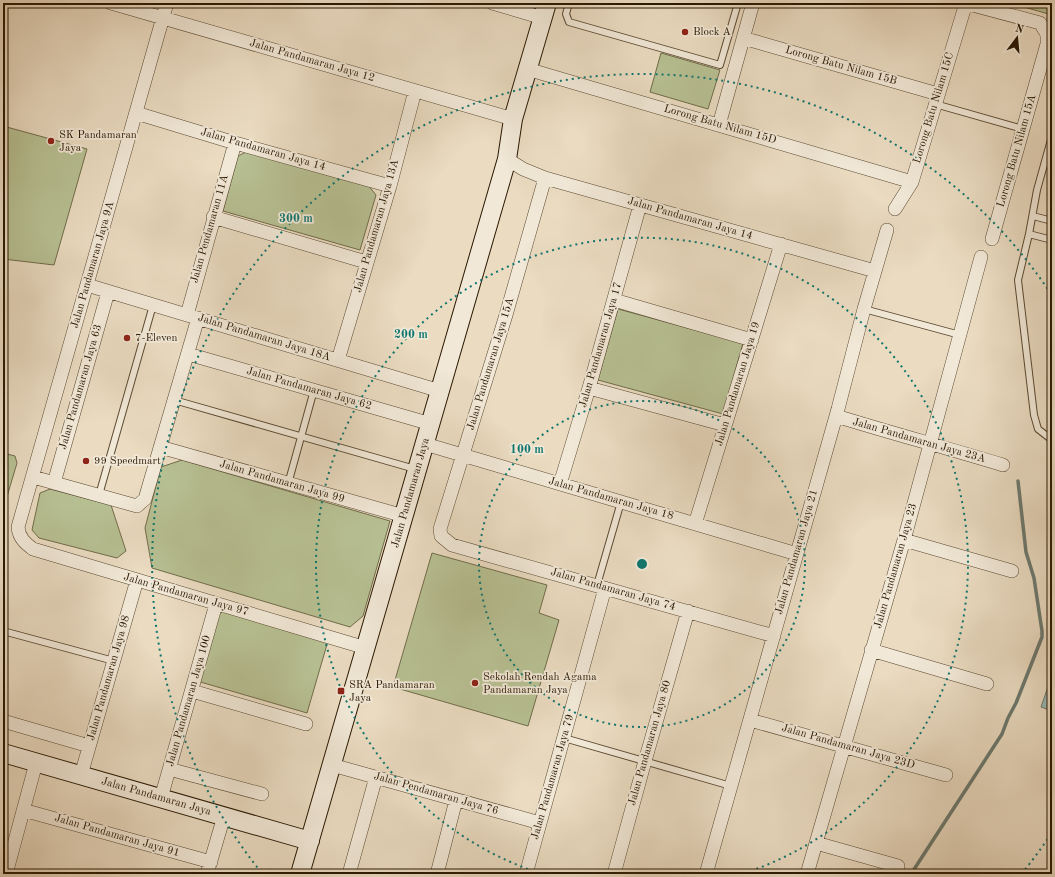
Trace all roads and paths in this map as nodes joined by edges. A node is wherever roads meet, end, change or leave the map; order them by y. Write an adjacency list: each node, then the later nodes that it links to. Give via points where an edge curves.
1 (111, 3): 9 (street, Jalan Pandamaran Jaya 12)
2 (167, 3): 9 (street, Jalan Pandamaran Jaya 9A)
3 (492, 3): 8 (street)
4 (569, 3): 11 (lane, via 566,14 569,22)
5 (738, 3): 11 (lane)
6 (751, 3): 10 (street)
7 (965, 3): 15 (street, Lorong Batu Nilam 15C); 19 (street, Lorong Batu Nilam 15A, via 1040,23 1047,34 1047,44)
8 (545, 10): 12 (main road, Jalan Pandamaran Jaya)
9 (163, 18): 14 (street, Jalan Pandamaran Jaya 12); 16 (street, Jalan Pandamaran Jaya 9A)
10 (743, 38): 13 (street); 15 (street, Lorong Batu Nilam 15B)
11 (720, 65): 13 (lane)
12 (527, 69): 17 (main road, Jalan Pandamaran Jaya); 18 (street, Lorong Batu Nilam 15D)
13 (734, 69): 18 (street)
14 (415, 91): 17 (street, Jalan Pandamaran Jaya 12); 25 (street, Jalan Pandamaran Jaya 13A)
15 (937, 99): 19 (lane); 24 (street, Lorong Batu Nilam 15C)
16 (136, 113): 21 (street, Jalan Pandamaran Jaya 14); 39 (street, Jalan Pandamaran Jaya 9A)
17 (514, 119): 22 (main road, Jalan Pandamaran Jaya)
18 (719, 125): 24 (street, Lorong Batu Nilam 15D)
19 (1023, 129): 33 (street, Lorong Batu Nilam 15A)
20 (1052, 136): 28 (lane, via 1037,190)
21 (235, 143): 25 (street, Jalan Pandamaran Jaya 14); 29 (street, Jalan Pendamaran 11A)
22 (509, 152): 23 (street, Jalan Pandamaran Jaya 14, via 523,169); 51 (main road, Jalan Pandamaran Jaya)
23 (545, 178): 26 (street, Jalan Pandamaran Jaya 14); 61 (street, Jalan Pandamaran Jaya 15A)
24 (912, 182): 27 (street, Lorong Batu Nilam 15C)
25 (390, 186): 37 (street, Jalan Pandamaran Jaya 13A)
26 (640, 205): 35 (street, Jalan Pandamaran Jaya 14); 41 (street, Jalan Pandamaran Jaya 17)
27 (896, 209)
28 (1033, 216): 30 (lane); 32 (lane)
29 (213, 217): 37 (street); 44 (street, Jalan Pendamaran 11A)
30 (1052, 221)
31 (887, 230): 38 (street, Jalan Pandamaran Jaya 21)
32 (1029, 234): 34 (lane); 57 (lane, via 1019,275 1019,287 1034,415 1038,429)
33 (992, 239)
34 (1052, 240)
35 (781, 244): 38 (street, Jalan Pandamaran Jaya 14); 46 (street, Jalan Pandamaran Jaya 19)
36 (981, 257): 45 (street, Jalan Pandamaran Jaya 23)
37 (366, 262): 48 (street, Jalan Pandamaran Jaya 13A)
38 (875, 271): 43 (street, Jalan Pandamaran Jaya 21)
39 (87, 285): 40 (street, Jalan Pandamaran Jaya 18A); 64 (street, Jalan Pandamaran Jaya 9A)
40 (108, 292): 42 (street, Jalan Pandamaran Jaya 18A); 65 (street, Jalan Pandamaran Jaya 63)
41 (614, 300): 46 (street); 49 (street, Jalan Pandamaran Jaya 17)
42 (153, 305): 44 (street, Jalan Pandamaran Jaya 18A); 68 (lane)
43 (864, 309): 45 (lane); 53 (street, Jalan Pandamaran Jaya 21)
44 (192, 316): 47 (street, Jalan Pendamaran 11A); 48 (street, Jalan Pandamaran Jaya 18A)
45 (960, 335): 58 (street, Jalan Pandamaran Jaya 23)
46 (752, 340): 55 (street, Jalan Pandamaran Jaya 19)
47 (188, 354): 50 (street, Jalan Pandamaran Jaya 62); 52 (street, Jalan Pendamaran 11A)
48 (338, 360): 51 (street, Jalan Pandamaran Jaya 18A)
49 (589, 388): 55 (street); 67 (street, Jalan Pandamaran Jaya 17)
50 (314, 390): 54 (street, Jalan Pandamaran Jaya 62); 56 (lane)
51 (440, 390): 54 (main road, Jalan Pandamaran Jaya)
52 (174, 400): 56 (lane); 60 (street, Jalan Pendamaran 11A)
53 (836, 416): 58 (street, Jalan Pandamaran Jaya 23A); 75 (street, Jalan Pandamaran Jaya 21)
54 (431, 424): 59 (main road, Jalan Pandamaran Jaya)
55 (725, 425): 71 (street, Jalan Pandamaran Jaya 19)
56 (301, 437): 63 (lane); 66 (lane)
57 (1052, 440)
58 (930, 443): 62 (street, Jalan Pandamaran Jaya 23A); 73 (street, Jalan Pandamaran Jaya 23)
59 (425, 444): 61 (street, Jalan Pandamaran Jaya 18); 63 (main road, Jalan Pandamaran Jaya)
60 (160, 447): 66 (street, Jalan Pandamaran Jaya 99); 68 (street, Jalan Pendamaran 11A, via 145,498 137,506)
61 (463, 455): 67 (street, Jalan Pandamaran Jaya 18); 74 (street, Jalan Pandamaran Jaya 15A, via 440,529 441,536)
62 (1003, 465)
63 (418, 470): 70 (main road, Jalan Pandamaran Jaya)
64 (33, 477): 65 (street); 72 (street, Jalan Pandamaran Jaya 9A)
65 (54, 483): 68 (street)
66 (288, 484): 70 (street, Jalan Pandamaran Jaya 99)
67 (560, 484): 69 (street, Jalan Pandamaran Jaya 18)
68 (99, 495)
69 (620, 502): 71 (street, Jalan Pandamaran Jaya 18); 78 (lane)
70 (404, 516): 83 (main road, Jalan Pandamaran Jaya)
71 (695, 524): 75 (street, Jalan Pandamaran Jaya 18)
72 (18, 527): 77 (street, Jalan Pandamaran Jaya 97, via 23,542 33,550)
73 (904, 540): 76 (street); 84 (street, Jalan Pandamaran Jaya 23)
74 (452, 545): 78 (street, Jalan Pandamaran Jaya 74)
75 (797, 554): 82 (street, Jalan Pandamaran Jaya 21)
76 (1012, 571)
77 (137, 580): 79 (street, Jalan Pandamaran Jaya 97); 85 (street, Jalan Pandamaran Jaya 98)
78 (601, 586): 80 (street, Jalan Pandamaran Jaya 74); 91 (street, Jalan Pandamaran Jaya 79)
79 (216, 604): 83 (street, Jalan Pandamaran Jaya 97); 87 (street, Jalan Pandamaran Jaya 100)
80 (688, 612): 82 (street, Jalan Pandamaran Jaya 74); 95 (street, Jalan Pandamaran Jaya 80)
81 (3, 630): 85 (lane)
82 (774, 636): 88 (street, Jalan Pandamaran Jaya 21)
83 (366, 648): 97 (main road, Jalan Pandamaran Jaya)
84 (871, 650): 86 (street); 93 (street, Jalan Pandamaran Jaya 23)
85 (114, 661): 92 (street, Jalan Pandamaran Jaya 98)
86 (987, 684)
87 (192, 691): 90 (street); 98 (street, Jalan Pandamaran Jaya 100)
88 (750, 720): 93 (street, Jalan Pandamaran Jaya 23D); 102 (street, Jalan Pandamaran Jaya 21)
89 (3, 721): 92 (street)
90 (306, 724)
91 (564, 738): 95 (lane); 108 (street, Jalan Pandamaran Jaya 79)
92 (89, 746): 99 (street, Jalan Pandamaran Jaya 98)
93 (843, 746): 100 (street, Jalan Pandamaran Jaya 23D); 110 (street, Jalan Pandamaran Jaya 23)
94 (3, 753): 96 (main road, Jalan Pandamaran Jaya)
95 (645, 761): 102 (lane); 118 (street, Jalan Pandamaran Jaya 80)
96 (36, 762): 99 (main road, Jalan Pandamaran Jaya); 106 (street)
97 (332, 765): 101 (street, Jalan Pendamaran Jaya 76); 109 (main road, Jalan Pandamaran Jaya)
98 (170, 769): 103 (street); 104 (street, Jalan Pandamaran Jaya 100)
99 (81, 775): 104 (main road, Jalan Pandamaran Jaya)
100 (946, 775)
101 (376, 777): 105 (street, Jalan Pendamaran Jaya 76); 115 (street)
102 (732, 786): 119 (street, Jalan Pandamaran Jaya 21)
103 (262, 794)
104 (161, 798): 107 (main road, Jalan Pandamaran Jaya)
105 (456, 800): 108 (street, Jalan Pendamaran Jaya 76); 116 (street)
106 (23, 810): 112 (street, Jalan Pandamaran Jaya 91); 113 (street)
107 (224, 816): 109 (main road, Jalan Pandamaran Jaya); 112 (street)
108 (540, 823): 117 (street, Jalan Pandamaran Jaya 79)
109 (310, 841): 114 (main road, Jalan Pandamaran Jaya)
110 (816, 843): 111 (street); 120 (street, Jalan Pandamaran Jaya 23)
111 (898, 866)
112 (209, 868)
113 (6, 874)
114 (300, 874)
115 (349, 874)
116 (437, 874)
117 (526, 874)
118 (614, 874)
119 (706, 874)
120 (806, 874)

